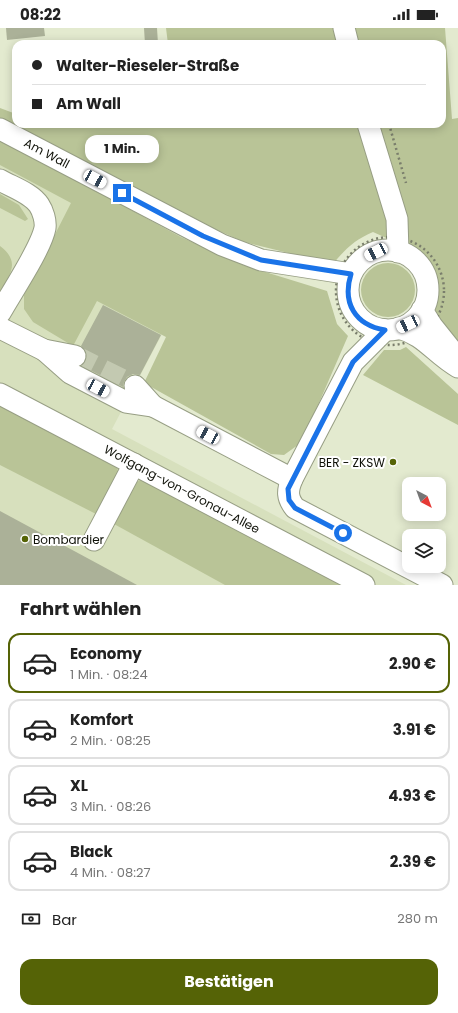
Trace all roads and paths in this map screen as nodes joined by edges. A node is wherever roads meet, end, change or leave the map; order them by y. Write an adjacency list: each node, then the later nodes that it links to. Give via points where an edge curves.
1 (344, 28): 2 (street)
2 (347, 40)
3 (0, 128): 7 (street, Am Wall, via 216,242 261,260)
4 (369, 128): 6 (street, via 397,220)
5 (0, 180): 8 (street, via 35,200 44,217 45,228)
6 (389, 244): 7 (street, via 357,264); 7 (path, via 363,244 355,250 348,257); 9 (street, via 417,263 423,272 428,288); 9 (path, via 414,241 437,265 443,280 442,314)
7 (343, 281): 11 (street, via 351,306); 11 (path, via 337,304 344,319)
8 (0, 313)
9 (425, 324): 11 (street, via 412,332); 11 (path, via 410,342 393,346); 14 (street); 15 (street, via 438,354)
10 (0, 328): 12 (street)
11 (374, 331): 20 (street, via 353,362)
12 (44, 350): 13 (street); 18 (street, via 70,373 126,402)
13 (75, 356)
14 (458, 358)
15 (458, 367)
16 (135, 386): 18 (street)
17 (0, 394): 19 (street, Wolfgang-von-Gronau-Allee)
18 (153, 406): 20 (street)
19 (134, 464): 21 (street); 22 (street, Wolfgang-von-Gronau-Allee)
20 (292, 479): 23 (street, via 288,489 289,500 295,508)
21 (94, 540)
22 (364, 585)
23 (442, 585)

